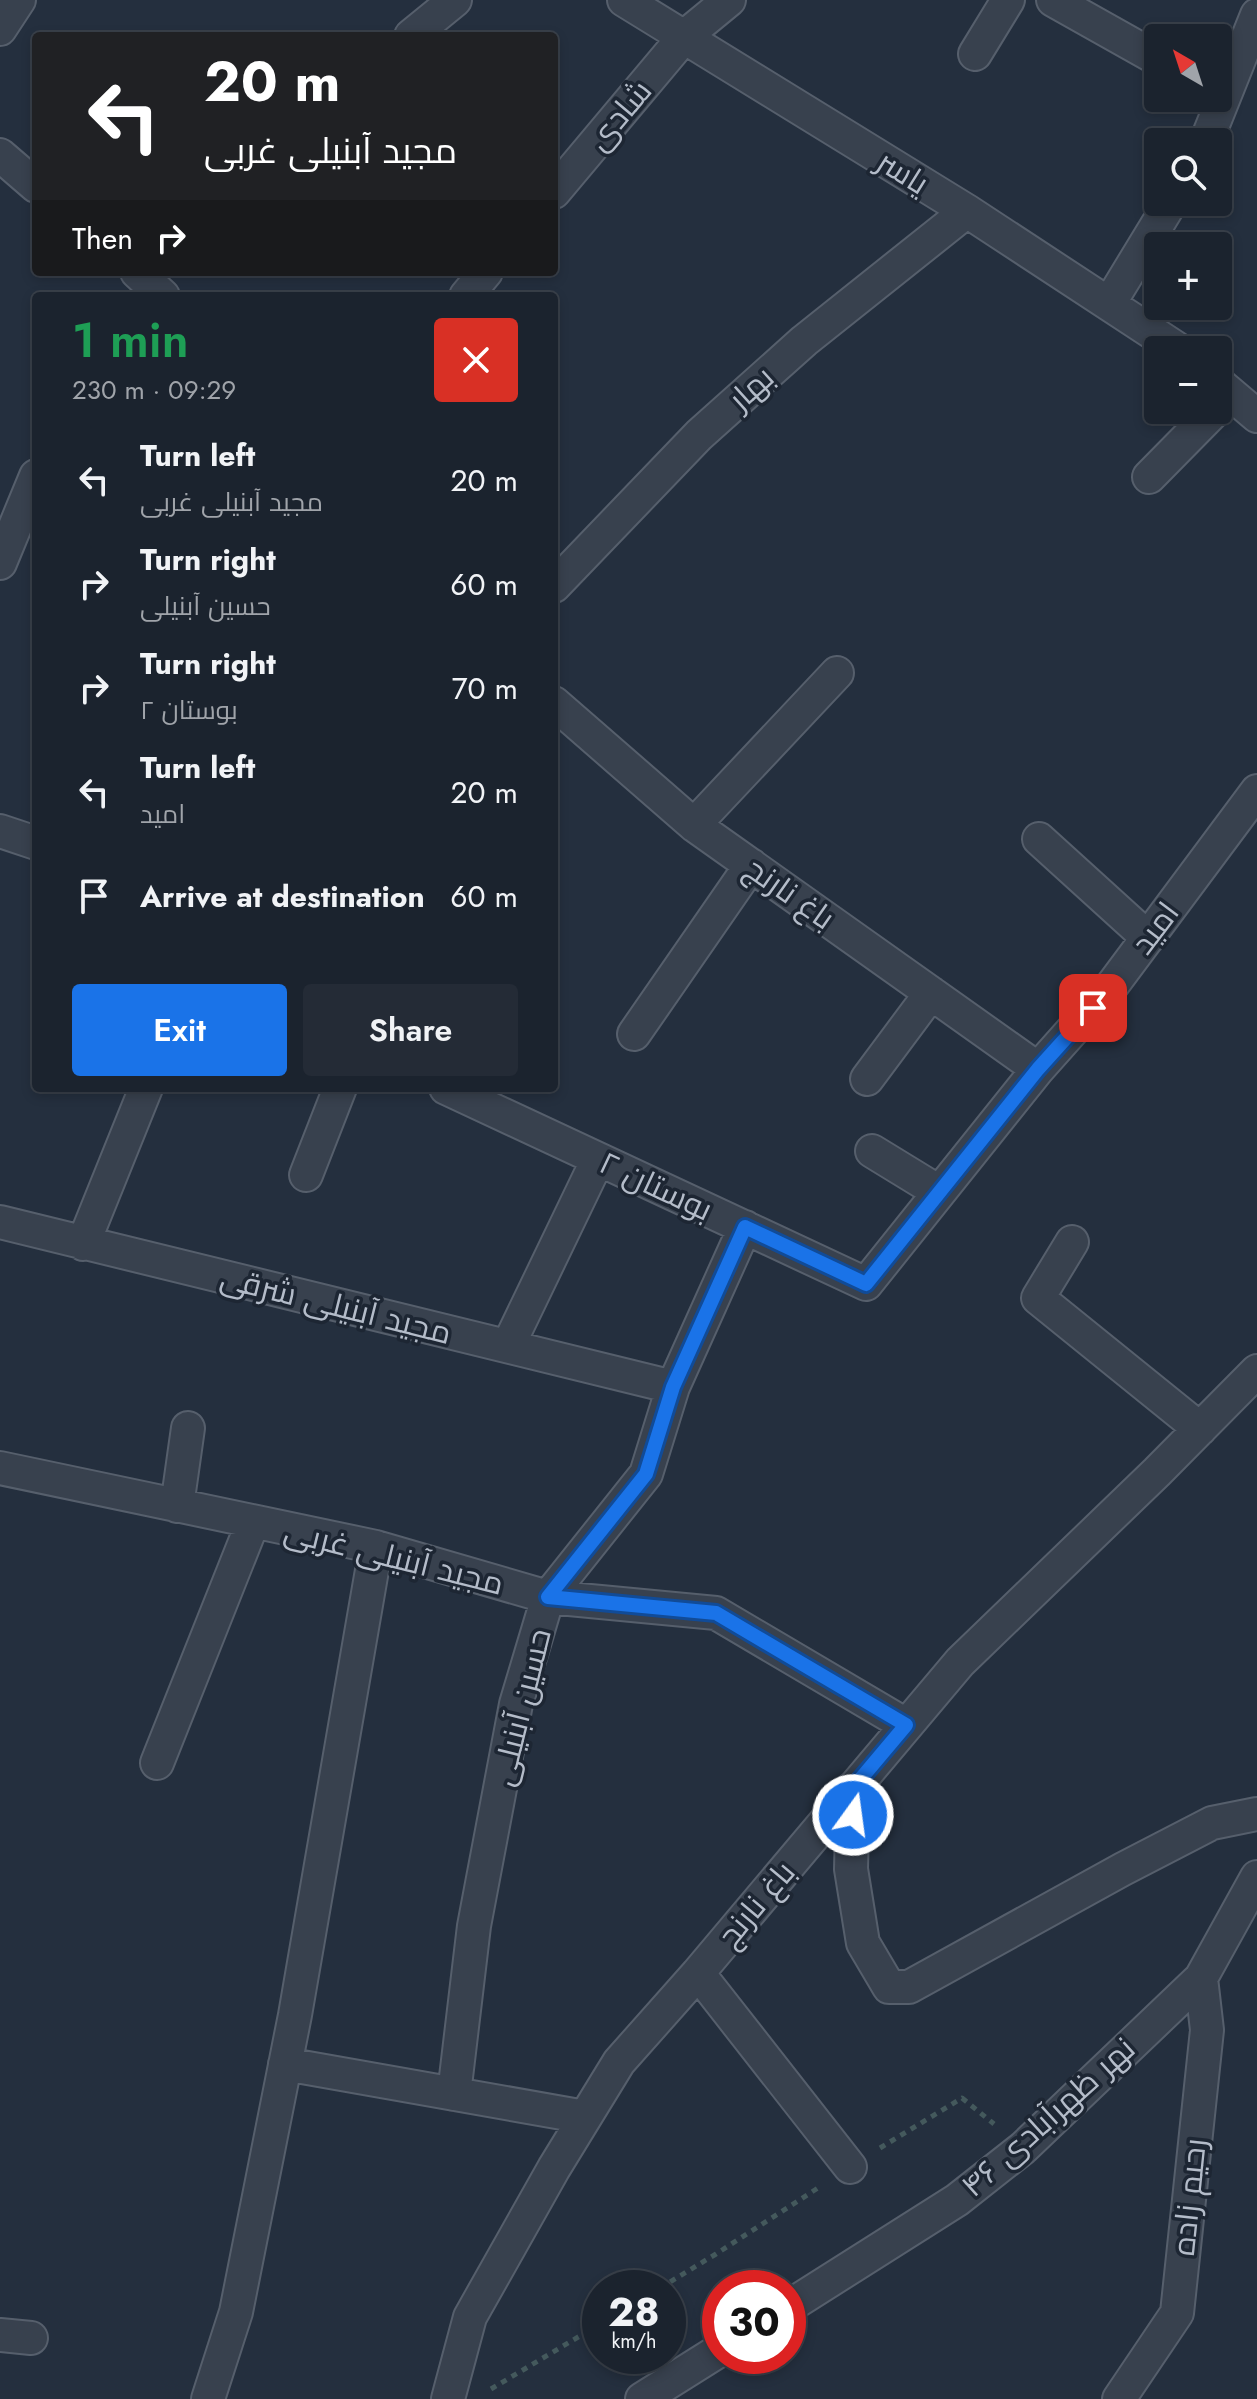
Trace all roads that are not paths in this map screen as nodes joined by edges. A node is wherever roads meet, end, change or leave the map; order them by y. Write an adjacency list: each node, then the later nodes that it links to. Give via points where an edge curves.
1 (19, 0): 7 (street)
2 (624, 0): 10 (street, یاسر)
3 (729, 0): 10 (street, شادی)
4 (1008, 0): 12 (street)
5 (1053, 0): 11 (street)
6 (450, 1): 9 (street)
7 (0, 29)
8 (1255, 29): 13 (street)
9 (415, 32)
10 (684, 37): 16 (street, شادی); 17 (street, یاسر)
11 (1144, 51)
12 (975, 54)
13 (1232, 73)
14 (0, 155): 15 (street)
15 (32, 183)
16 (558, 187)
17 (967, 211): 23 (street, یاسر); 31 (street, بهار, via 804,341 699,435)
18 (1162, 216): 23 (street)
19 (141, 276): 21 (street)
20 (483, 276): 22 (street)
21 (159, 292)
22 (469, 292)
23 (1109, 304): 24 (street, یاسر)
24 (1158, 336)
25 (1232, 404): 26 (street)
26 (1257, 416)
27 (1197, 424): 28 (street)
28 (1149, 477)
29 (32, 486): 30 (street)
30 (0, 563)
31 (558, 582)
32 (837, 673): 35 (street)
33 (558, 706): 35 (street, باغ نارنج)
34 (1257, 791): 40 (street, امید)
35 (694, 825): 39 (street, باغ نارنج)
36 (0, 831): 38 (street)
37 (1039, 839): 40 (street)
38 (32, 842)
39 (751, 865): 41 (street, باغ نارنج); 42 (street)
40 (1148, 938): 43 (street, امید)
41 (931, 993): 43 (street, باغ نارنج); 44 (street)
42 (634, 1034)
43 (1038, 1069): 51 (street, امید)
44 (867, 1079)
45 (144, 1092): 55 (street)
46 (338, 1092): 50 (street)
47 (455, 1092): 49 (street, بوستان ۲)
48 (872, 1151): 51 (street)
49 (598, 1159): 53 (street, بوستان ۲); 57 (street)
50 (306, 1175)
51 (939, 1192): 56 (street, امید)
52 (0, 1222): 55 (street, مجید آبنیلی شرقی)
53 (745, 1227): 56 (street, بوستان ۲); 59 (street, حسین آبنیلی)
54 (1072, 1242): 61 (street, via 1038,1298)
55 (83, 1244): 57 (street, مجید آبنیلی شرقی)
56 (866, 1284)
57 (508, 1346): 59 (street, مجید آبنیلی شرقی)
58 (1257, 1371): 61 (street, باغ نارنج)
59 (673, 1387): 66 (street, حسین آبنیلی, via 646,1474)
60 (188, 1428): 63 (street)
61 (1200, 1429): 67 (street, باغ نارنج, via 960,1662)
62 (0, 1468): 63 (street, مجید آبنیلی غربی)
63 (177, 1506): 64 (street, مجید آبنیلی غربی)
64 (253, 1522): 65 (street, مجید آبنیلی غربی); 68 (street)
65 (376, 1547): 66 (street, مجید آبنیلی غربی); 74 (street)
66 (548, 1597): 67 (street, مجید آبنیلی غربی, via 716,1613); 75 (street, حسین آبنیلی, via 516,1704 474,1926)
67 (906, 1725): 69 (street, باغ نارنج)
68 (157, 1763)
69 (853, 1788): 70 (street, via 851,1869 863,1943 889,1987 909,1987 1212,1823); 72 (street, باغ نارنج)
70 (1257, 1814)
71 (1257, 1877): 73 (street, نهر ظهرآبادی ۴۶)
72 (698, 1973): 76 (street, باغ نارنج, via 619,2062); 77 (street)
73 (1201, 1978): 78 (street, نهر ظهرآبادی ۴۶, via 1023,2148 957,2200); 83 (street, رحیم زاده, via 1207,2030 1177,2313)
74 (285, 2064): 75 (street); 80 (street, via 236,2312)
75 (454, 2094): 76 (street)
76 (585, 2117): 81 (street, باغ نارنج, via 470,2317)
77 (850, 2167)
78 (806, 2296)
79 (702, 2361): 82 (street)
80 (208, 2399)
81 (448, 2399)
82 (642, 2399)
83 (1119, 2399)

